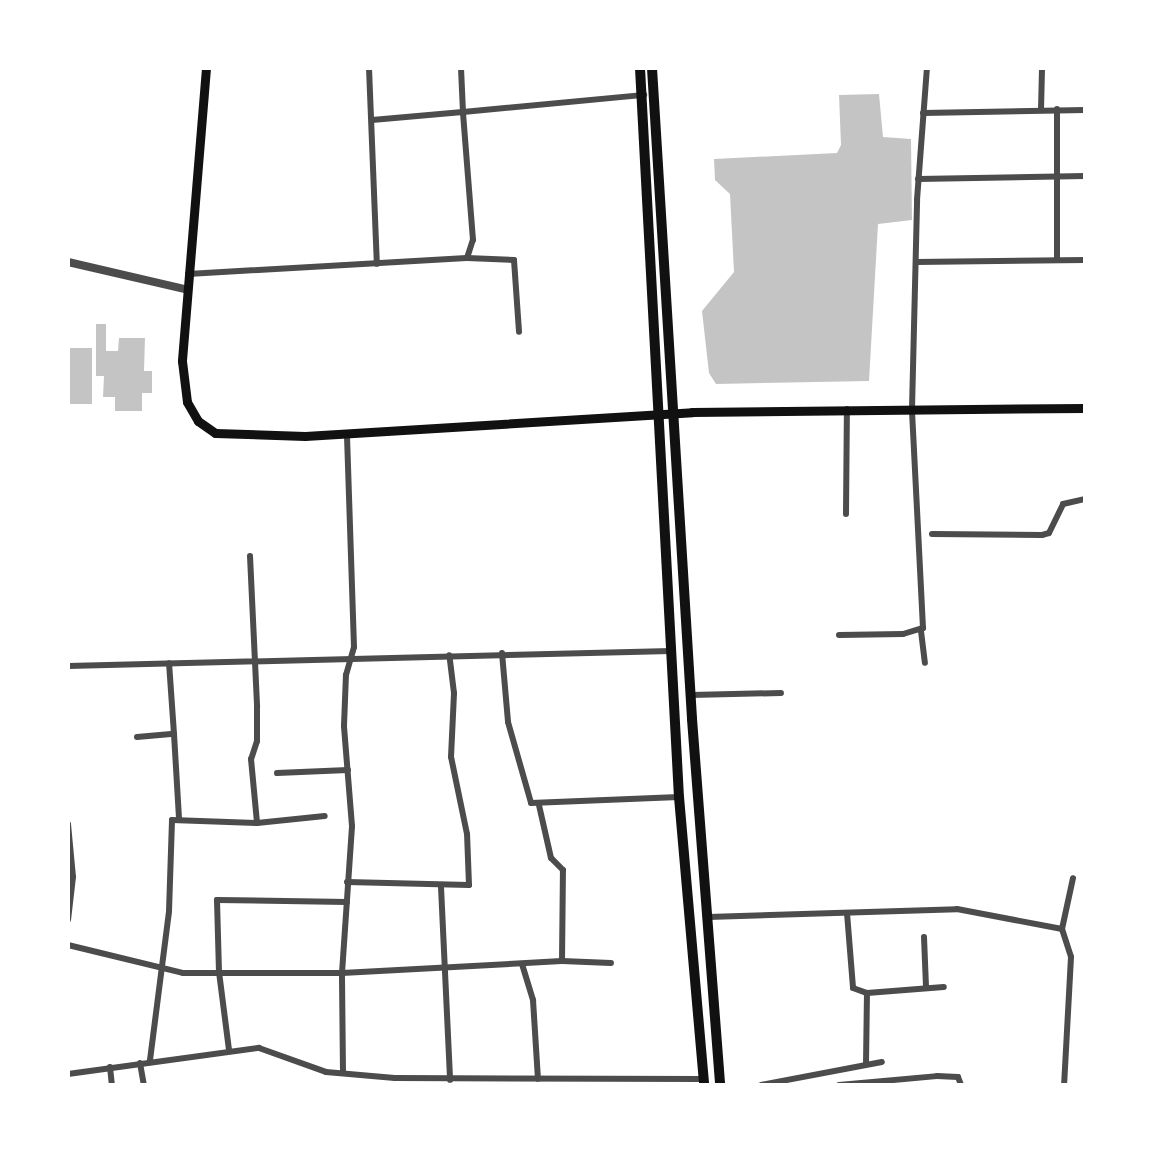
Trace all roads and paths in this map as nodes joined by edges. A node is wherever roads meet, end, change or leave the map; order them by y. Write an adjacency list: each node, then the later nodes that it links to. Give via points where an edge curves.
1 (206, 68): 25 (main road)
2 (369, 68): 15 (street)
3 (461, 68): 13 (street)
4 (640, 68): 9 (highway)
5 (652, 68): 8 (highway)
6 (927, 68): 14 (street)
7 (1042, 68): 10 (street)
8 (654, 94): 9 (street); 32 (highway)
9 (641, 95): 13 (street); 31 (highway)
10 (1041, 110): 11 (street); 14 (street)
11 (1057, 110): 12 (street); 16 (street)
12 (1085, 110)
13 (463, 112): 15 (street); 19 (street, via 473,240)
14 (923, 113): 18 (street)
15 (372, 120): 24 (street)
16 (1056, 175): 17 (street); 18 (street); 20 (street)
17 (1085, 176)
18 (918, 178): 23 (street)
19 (467, 258): 24 (street); 27 (street, via 514,260)
20 (1057, 260): 21 (street); 23 (street)
21 (1085, 260)
22 (68, 262): 26 (street)
23 (916, 262): 30 (street)
24 (377, 264): 25 (street)
25 (186, 274): 26 (main road)
26 (184, 289): 33 (main road, via 183,387 202,425 225,435)
27 (519, 332)
28 (1085, 408): 30 (main road)
29 (847, 409): 30 (main road); 32 (main road); 35 (street)
30 (912, 409): 38 (street)
31 (659, 414): 32 (main road); 33 (main road); 40 (highway)
32 (673, 414): 49 (highway)
33 (347, 433): 43 (street)
34 (1085, 499): 36 (street, via 1063,504 1049,533 1042,535)
35 (846, 513)
36 (932, 534)
37 (250, 556): 45 (street)
38 (921, 631): 39 (street); 46 (street)
39 (839, 635)
40 (671, 651): 41 (street); 54 (highway)
41 (502, 653): 42 (street); 55 (street, via 509,722 524,766 529,800)
42 (449, 655): 43 (street); 63 (street, via 454,694 451,757 467,834 469,886)
43 (351, 658): 45 (street); 52 (street, via 344,713)
44 (169, 663): 45 (street); 47 (street); 50 (street)
45 (256, 663): 58 (street, via 257,741 251,759)
46 (925, 663)
47 (68, 666)
48 (781, 693): 49 (street)
49 (691, 695): 66 (highway)
50 (174, 734): 51 (street); 57 (street)
51 (138, 737)
52 (348, 770): 53 (street); 62 (street, via 352,826)
53 (277, 773)
54 (679, 797): 55 (street); 94 (highway)
55 (539, 805): 71 (street, via 551,858 563,870)
56 (325, 816): 58 (street)
57 (178, 818): 58 (street); 75 (street, via 171,822 169,911)
58 (257, 823)
59 (68, 824): 60 (street)
60 (70, 877): 67 (street)
61 (1073, 878): 68 (street)
62 (347, 882): 63 (street); 64 (street)
63 (441, 887): 74 (street)
64 (347, 902): 76 (street, via 217,900); 77 (street)
65 (847, 913): 66 (street); 68 (street, via 957,909); 80 (street, via 853,988)
66 (708, 917): 98 (highway)
67 (68, 920)
68 (1062, 929): 103 (street, via 1071,957)
69 (925, 937): 78 (street)
70 (68, 945): 75 (street)
71 (562, 961): 72 (street); 73 (street)
72 (611, 963)
73 (522, 964): 74 (street); 90 (street, via 533,1000)
74 (445, 968): 77 (street); 92 (street)
75 (161, 971): 76 (street); 82 (street)
76 (219, 972): 77 (street); 81 (street)
77 (342, 973): 87 (street)
78 (926, 987): 79 (street); 80 (street)
79 (943, 987)
80 (867, 993): 85 (street)
81 (229, 1049): 82 (street); 87 (street, via 262,1049 313,1068)
82 (150, 1060): 84 (street)
83 (882, 1062): 85 (street)
84 (140, 1063): 86 (street); 97 (street)
85 (866, 1064): 89 (street)
86 (110, 1067): 88 (street); 96 (street)
87 (343, 1073): 92 (street)
88 (69, 1074): 91 (street)
89 (831, 1074): 99 (street); 100 (street)
90 (538, 1079): 93 (street); 95 (street)
91 (68, 1080)
92 (450, 1080): 95 (street)
93 (606, 1081): 94 (street)
94 (703, 1082)
95 (472, 1083)
96 (112, 1085)
97 (144, 1085)
98 (720, 1085)
99 (761, 1085)
100 (832, 1085)
101 (839, 1085): 102 (street, via 937,1076 958,1077)
102 (961, 1085)
103 (1064, 1085)

